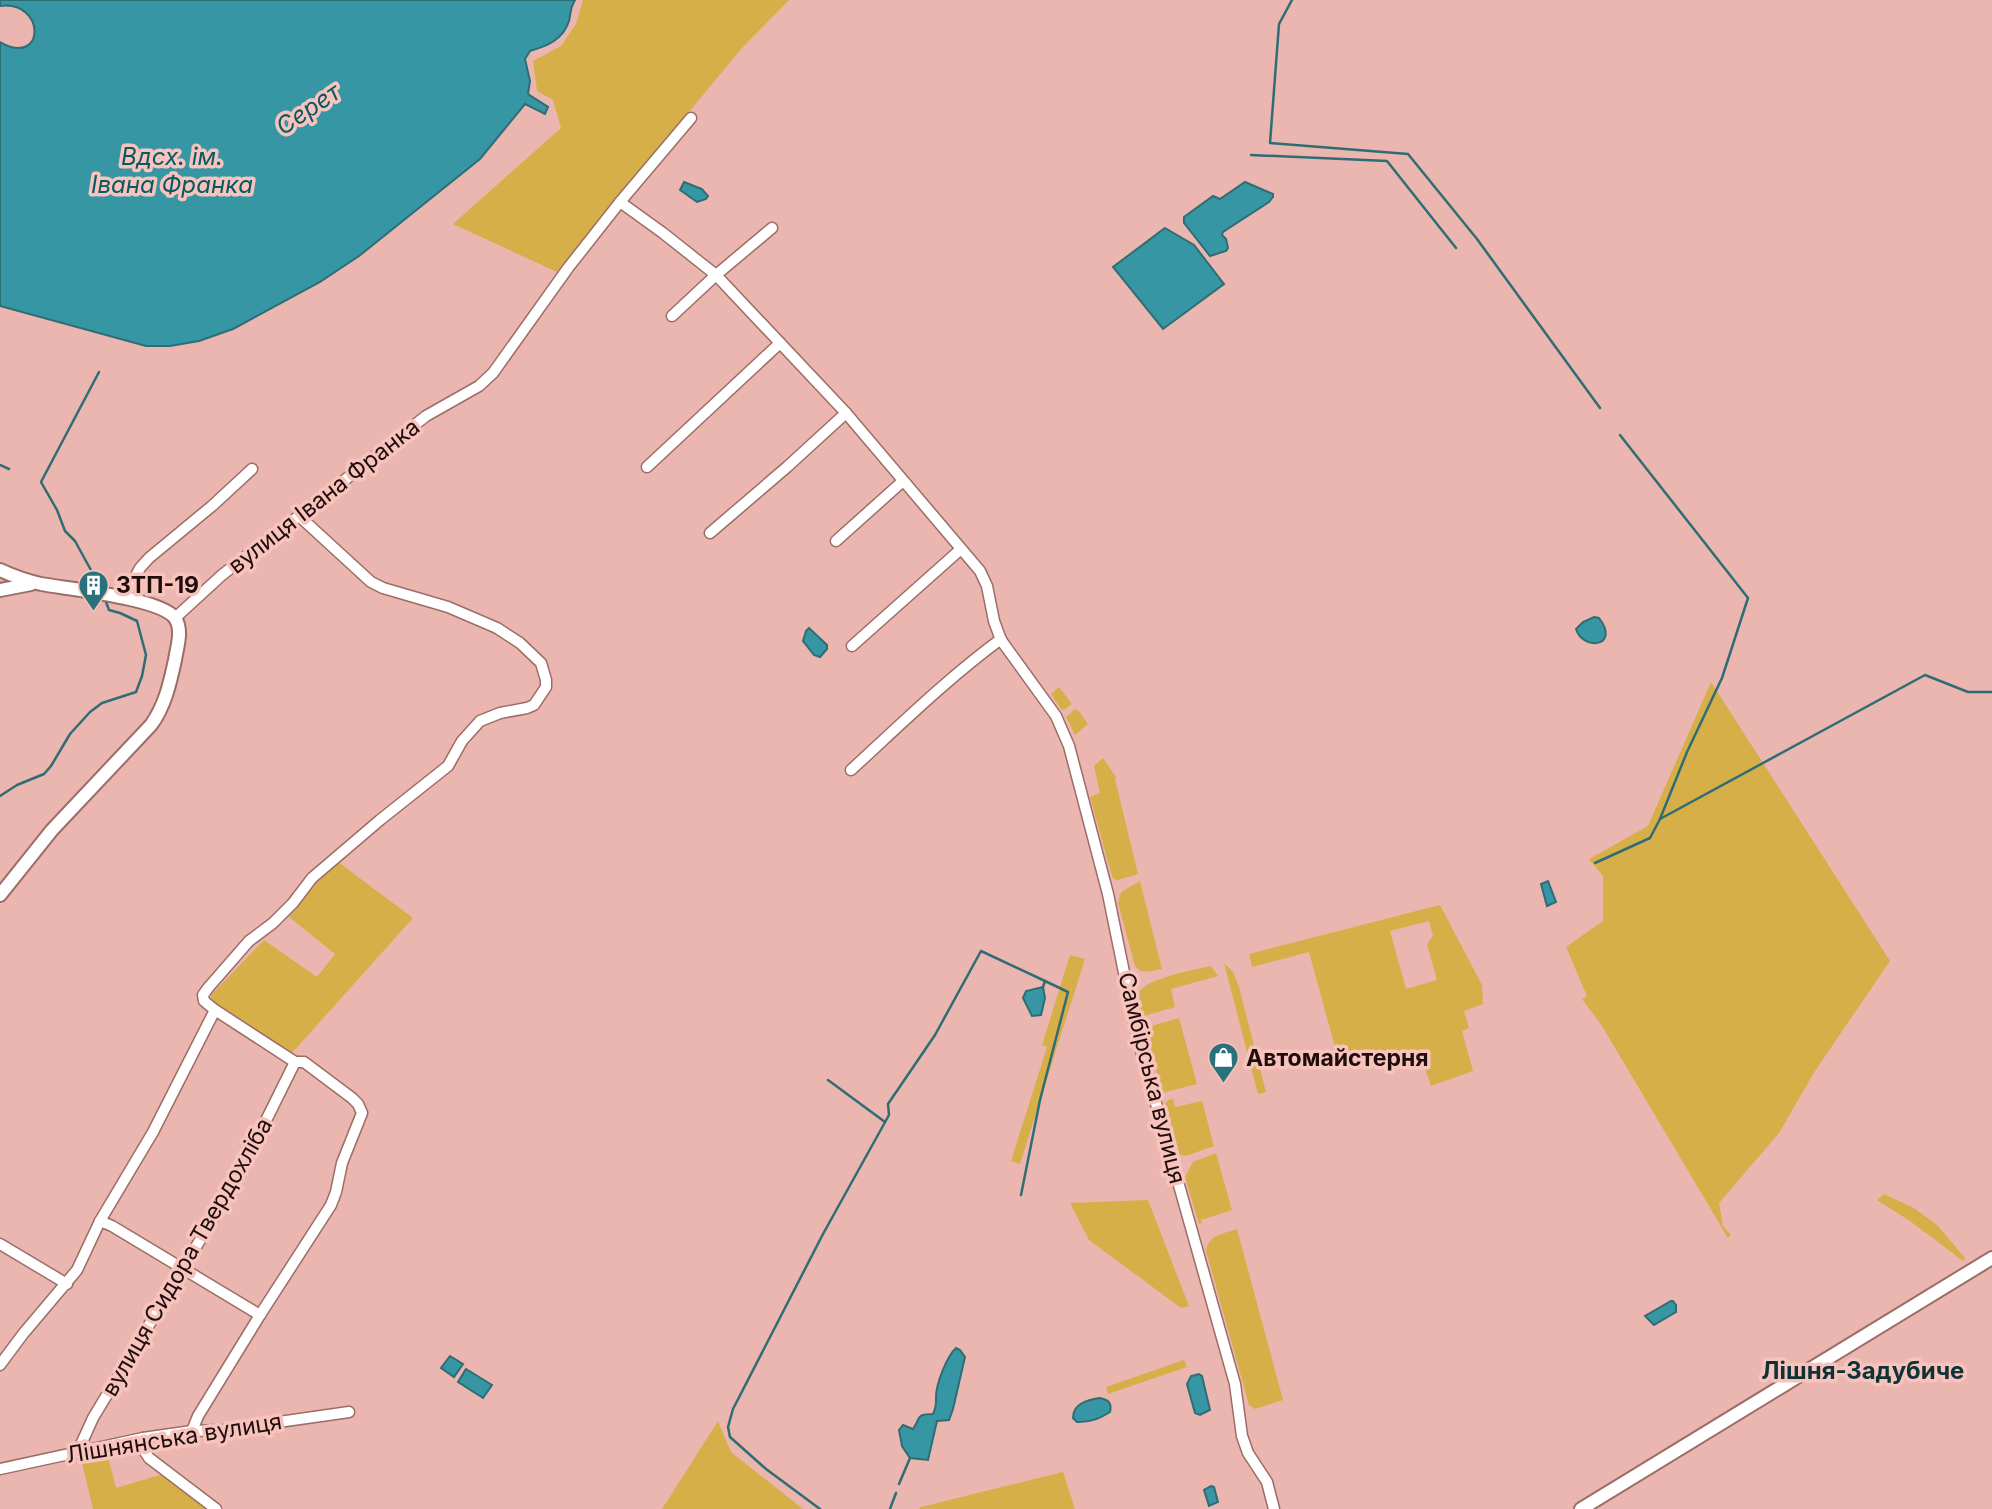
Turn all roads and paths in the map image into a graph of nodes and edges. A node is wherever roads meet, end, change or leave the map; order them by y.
1 (691, 118) dead end
2 (620, 202) junction
3 (772, 228) dead end
4 (716, 275) junction
5 (672, 316) dead end
6 (780, 344) junction
7 (846, 413) junction
8 (647, 467) dead end
9 (252, 469) dead end
10 (903, 481) junction
11 (299, 516) junction
12 (710, 533) dead end
13 (836, 541) dead end
14 (961, 549) junction
15 (0, 570) edge
16 (38, 583) junction
17 (0, 590) edge
18 (124, 598) junction
19 (175, 618) junction
20 (1001, 639) junction
21 (852, 646) dead end
22 (851, 770) dead end
23 (0, 895) edge
24 (215, 1010) junction
25 (295, 1062) junction
26 (100, 1221) junction
27 (0, 1244) edge
28 (1992, 1258) edge
29 (184, 1270) junction
30 (67, 1284) junction
31 (260, 1315) junction
32 (0, 1365) edge
33 (349, 1412) dead end
34 (192, 1431) junction
35 (143, 1438) junction
36 (78, 1451) junction
37 (0, 1469) edge
38 (216, 1509) edge
39 (1274, 1509) edge
40 (1581, 1509) edge

1 - 2 street, вулиця Івана Франка
2 - 4 street, Самбірська вулиця
2 - 11 street, вулиця Івана Франка
3 - 4 street
4 - 5 street
4 - 6 street, Самбірська вулиця
6 - 7 street, Самбірська вулиця
6 - 8 street
7 - 10 street, Самбірська вулиця
7 - 12 street
9 - 18 street
10 - 13 street
10 - 14 street, Самбірська вулиця
11 - 19 street, вулиця Івана Франка
11 - 24 street
14 - 20 street, Самбірська вулиця
14 - 21 street
15 - 16 main road
16 - 17 main road
16 - 18 main road
18 - 19 main road
19 - 23 main road
20 - 22 street
20 - 39 street, Самбірська вулиця
24 - 25 street
24 - 26 street
25 - 29 street, вулиця Сидора Твердохліба
25 - 31 street
26 - 29 street
26 - 30 street
27 - 30 street
28 - 40 main road
29 - 31 street
29 - 36 street, вулиця Сидора Твердохліба
30 - 32 street
31 - 34 street
33 - 34 street, Лішнянська вулиця
34 - 35 street, Лішнянська вулиця
35 - 36 street, Лішнянська вулиця
35 - 38 street
36 - 37 street, Лішнянська вулиця

